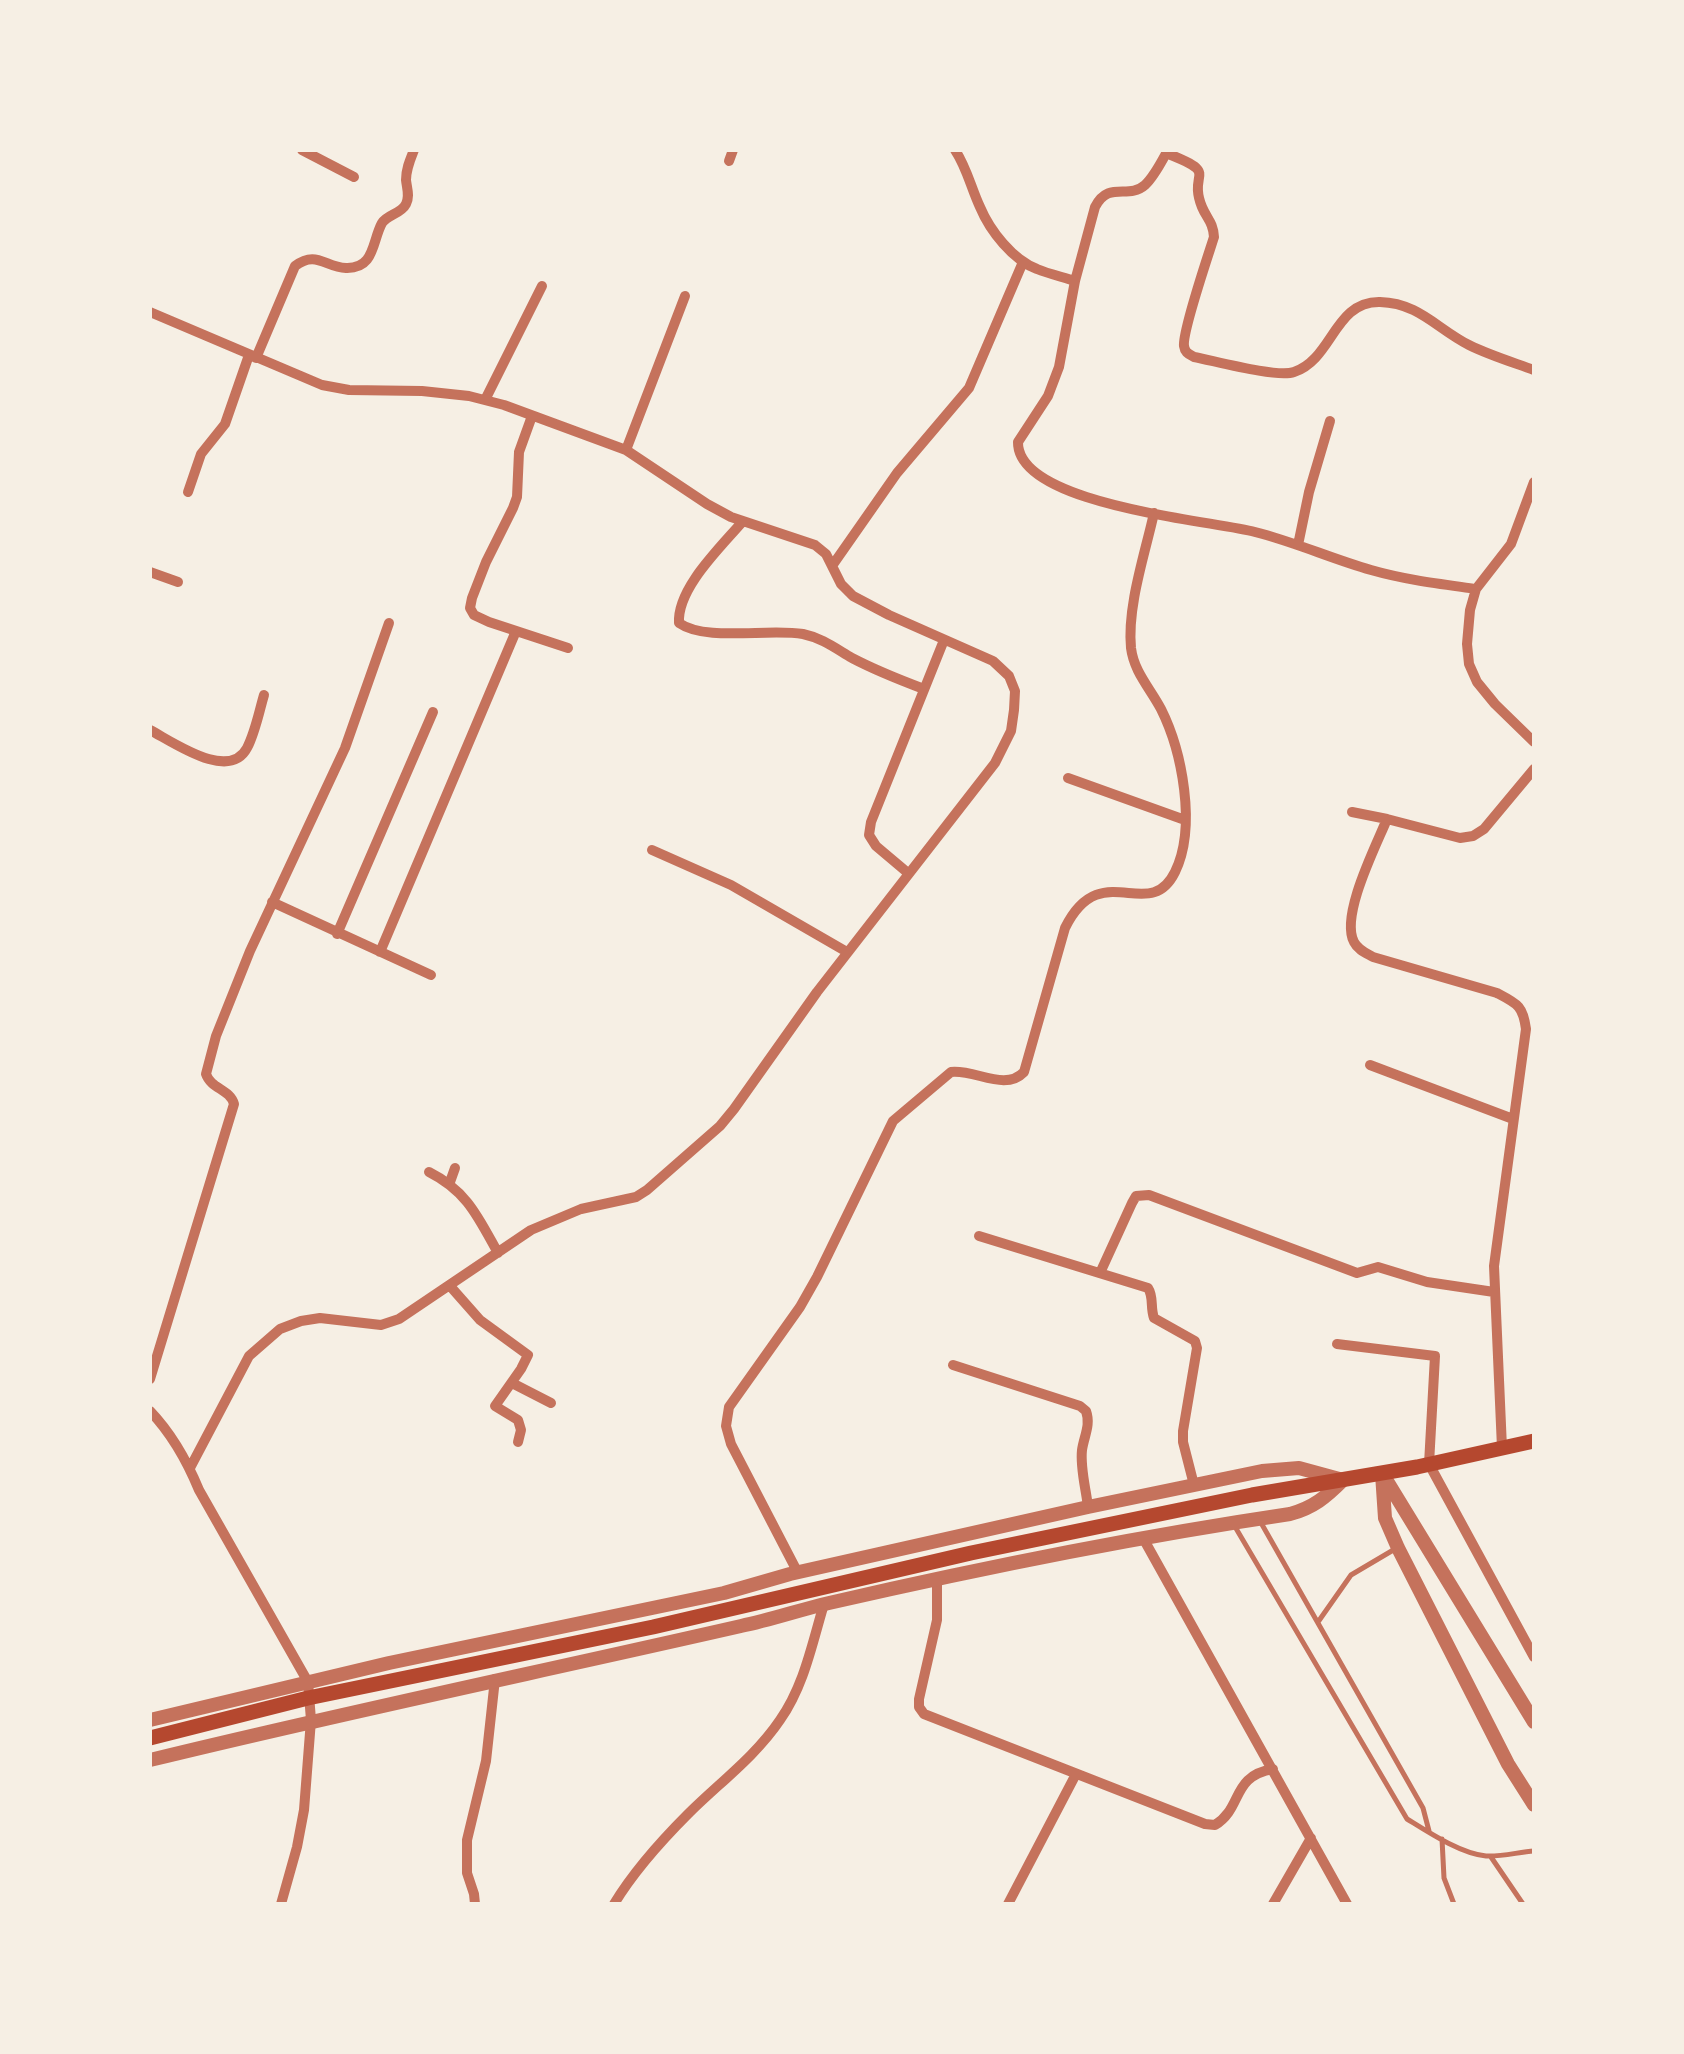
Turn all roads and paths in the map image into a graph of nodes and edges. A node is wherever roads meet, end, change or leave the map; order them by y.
1 (302, 150) edge
2 (414, 150) edge
3 (956, 150) edge
4 (1167, 152) edge
5 (354, 177) dead end
6 (1024, 262) junction
7 (1075, 280) junction
8 (542, 286) dead end
9 (685, 296) dead end
10 (150, 312) edge
11 (253, 357) junction
12 (1534, 370) edge
13 (485, 400) junction
14 (532, 416) junction
15 (1330, 421) dead end
16 (626, 450) junction
17 (1533, 490) edge
18 (188, 492) dead end
19 (1154, 513) junction
20 (743, 521) junction
21 (1298, 545) junction
22 (832, 566) junction
23 (150, 572) edge
24 (178, 582) dead end
25 (1476, 589) junction
26 (389, 623) dead end
27 (516, 631) junction
28 (944, 640) junction
29 (568, 648) dead end
30 (924, 689) junction
31 (264, 696) dead end
32 (433, 712) dead end
33 (150, 730) edge
34 (1534, 742) edge
35 (1534, 769) edge
36 (1068, 778) dead end
37 (1352, 812) dead end
38 (1387, 818) junction
39 (1185, 820) junction
40 (652, 850) dead end
41 (908, 874) junction
42 (272, 902) junction
43 (337, 934) junction
44 (380, 952) junction
45 (847, 952) junction
46 (431, 975) dead end
47 (1370, 1065) dead end
48 (1513, 1119) junction
49 (455, 1168) dead end
50 (430, 1172) dead end
51 (450, 1182) junction
52 (979, 1236) dead end
53 (498, 1252) junction
54 (1100, 1272) junction
55 (450, 1286) junction
56 (1494, 1292) junction
57 (1337, 1344) dead end
58 (953, 1365) dead end
59 (150, 1380) edge
60 (512, 1383) junction
61 (551, 1403) dead end
62 (150, 1411) edge
63 (155, 1424) edge
64 (1534, 1441) edge
65 (518, 1442) dead end
66 (1502, 1448) junction
67 (1429, 1464) junction
68 (190, 1468) junction
69 (1382, 1474) junction
70 (1343, 1480) junction
71 (1194, 1485) junction
72 (1088, 1507) junction
73 (1259, 1519) junction
74 (1233, 1522) junction
75 (1143, 1538) junction
76 (1398, 1548) junction
77 (794, 1574) junction
78 (938, 1580) junction
79 (824, 1604) junction
80 (1318, 1622) junction
81 (1534, 1657) edge
82 (495, 1679) junction
83 (308, 1682) junction
84 (150, 1720) edge
85 (311, 1720) junction
86 (1534, 1722) edge
87 (150, 1738) edge
88 (150, 1760) edge
89 (1272, 1769) junction
90 (1076, 1774) junction
91 (1534, 1805) edge
92 (1430, 1834) junction
93 (1311, 1838) junction
94 (1442, 1839) junction
95 (1534, 1851) edge
96 (1490, 1856) junction
97 (281, 1904) edge
98 (475, 1904) edge
99 (614, 1904) edge
100 (1008, 1904) edge
101 (1274, 1904) edge
102 (1348, 1904) edge
103 (1454, 1904) edge
104 (1523, 1904) edge

1 - 5 street
2 - 11 street
3 - 6 street
4 - 7 street
4 - 12 street
6 - 7 street
6 - 22 street
7 - 19 street
8 - 13 street
9 - 16 street
10 - 11 street
11 - 13 street
11 - 18 street
13 - 14 street
14 - 16 street
14 - 27 street
15 - 21 street
16 - 20 street
17 - 25 street
19 - 21 street
19 - 39 street
20 - 22 street
20 - 30 street
21 - 25 street
22 - 28 street
23 - 24 street
25 - 34 street
26 - 42 street
27 - 29 street
27 - 44 street
28 - 30 street
28 - 41 street
30 - 41 street
31 - 33 street
32 - 43 street
35 - 38 street
36 - 39 street
37 - 38 street
38 - 48 street
39 - 77 street
40 - 45 street
41 - 45 street
42 - 43 street
42 - 59 street
43 - 44 street
44 - 46 street
45 - 53 street
47 - 48 street
48 - 56 street
49 - 51 street
50 - 51 street
51 - 53 street
52 - 54 street
53 - 55 street
54 - 56 street
54 - 71 street
55 - 60 street
55 - 68 street
56 - 66 street
57 - 67 street
58 - 72 street
60 - 61 street
60 - 65 street
62 - 63 street
63 - 68 street
64 - 66 main road
66 - 67 main road
67 - 69 main road
67 - 81 street
68 - 83 street
69 - 70 main road
69 - 76 street
69 - 86 street
70 - 71 street
70 - 73 street
70 - 87 main road
71 - 72 street
72 - 77 street
73 - 74 street
73 - 80 lane
74 - 75 street
74 - 92 lane
75 - 78 street
75 - 89 street
76 - 80 lane
76 - 91 street
77 - 83 street
78 - 79 street
78 - 90 street
79 - 82 street
79 - 99 street
80 - 92 lane
82 - 85 street
82 - 98 street
83 - 84 street
83 - 85 street
85 - 88 street
85 - 97 street
89 - 90 street
89 - 93 street
90 - 100 street
92 - 94 lane
93 - 101 street
93 - 102 street
94 - 96 lane
94 - 103 lane
95 - 96 lane
96 - 104 lane

